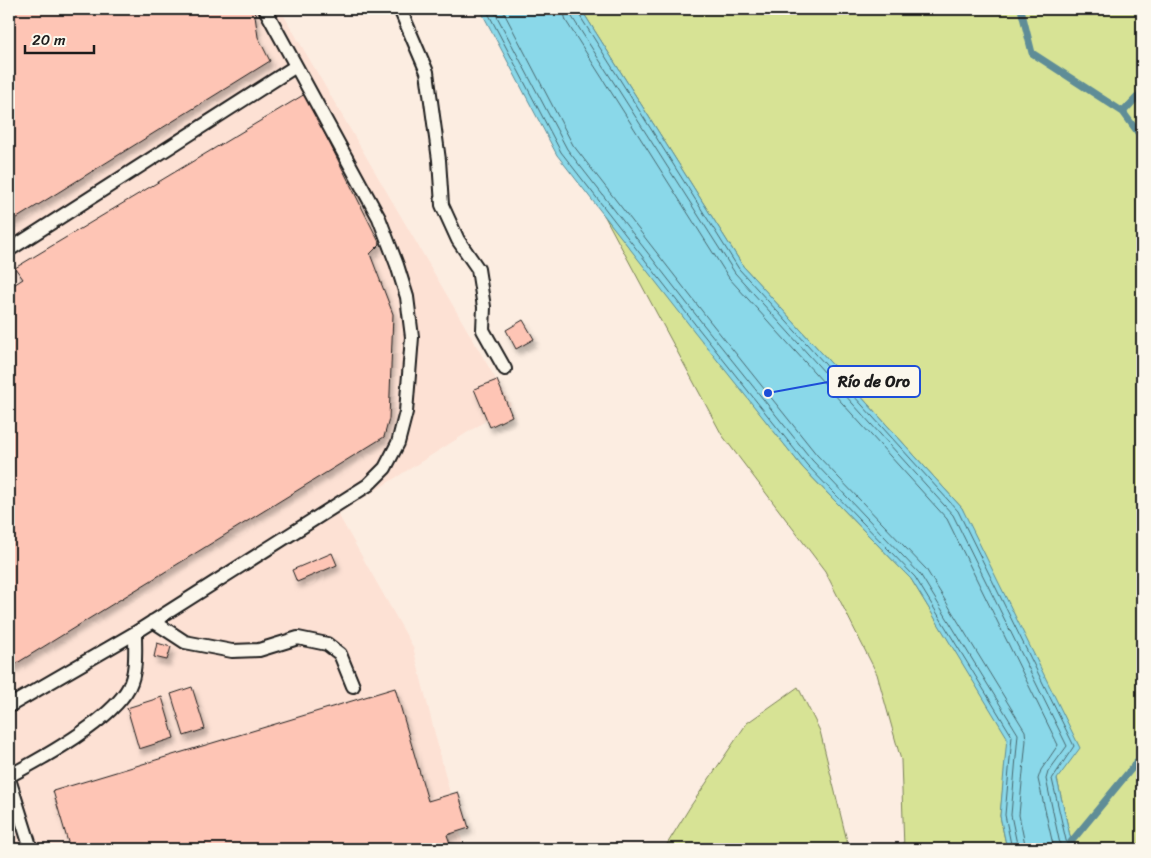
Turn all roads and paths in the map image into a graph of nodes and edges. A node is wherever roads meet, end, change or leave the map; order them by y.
1 (265, 9) edge
2 (400, 9) edge
3 (296, 66) junction
4 (9, 250) edge
5 (505, 369) dead end
6 (154, 621) junction
7 (135, 633) junction
8 (353, 686) dead end
9 (9, 706) edge
10 (9, 778) edge
11 (31, 849) edge

1 - 3 lane
2 - 5 lane
3 - 4 lane
3 - 6 lane
6 - 7 lane
6 - 8 lane
7 - 9 lane
7 - 10 lane
10 - 11 lane

